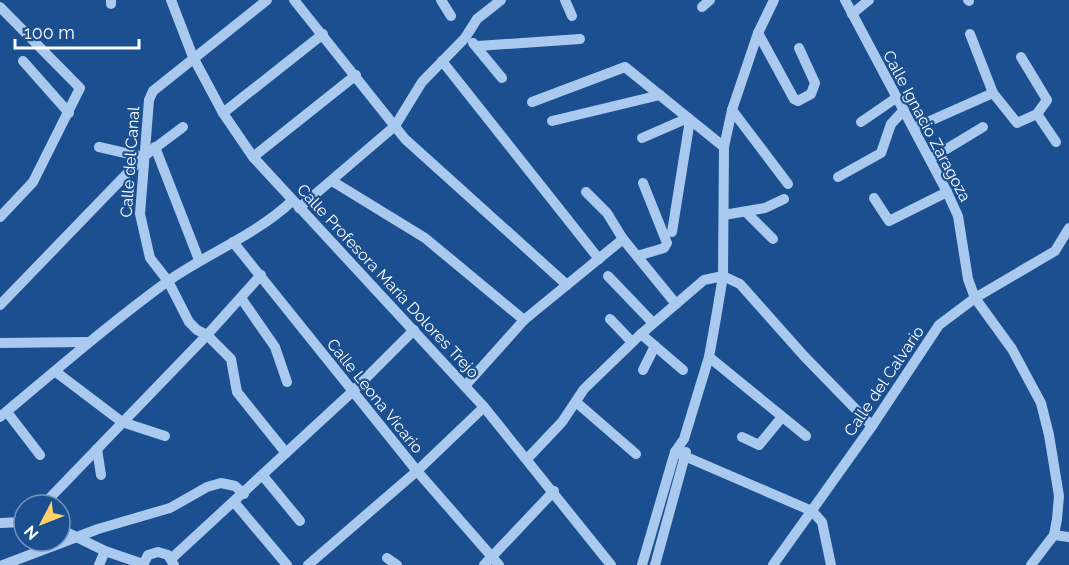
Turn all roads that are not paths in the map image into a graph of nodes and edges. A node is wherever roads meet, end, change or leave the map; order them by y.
1 (171, 0) edge
2 (267, 0) edge
3 (294, 0) edge
4 (441, 0) edge
5 (501, 0) edge
6 (565, 0) edge
7 (774, 0) edge
8 (845, 0) edge
9 (868, 0) edge
10 (0, 7) edge
11 (852, 14) junction
12 (451, 16) dead end
13 (572, 16) dead end
14 (758, 33) junction
15 (323, 34) junction
16 (970, 34) dead end
17 (465, 38) junction
18 (580, 39) dead end
19 (477, 46) junction
20 (800, 48) dead end
21 (193, 57) junction
22 (1021, 57) dead end
23 (23, 61) dead end
24 (442, 61) junction
25 (356, 75) junction
26 (502, 78) dead end
27 (993, 93) junction
28 (660, 95) junction
29 (896, 98) junction
30 (532, 102) dead end
31 (732, 110) junction
32 (904, 111) junction
33 (69, 113) junction
34 (224, 113) junction
35 (1037, 114) junction
36 (689, 119) junction
37 (552, 121) dead end
38 (861, 122) dead end
39 (395, 126) junction
40 (183, 127) dead end
41 (983, 127) dead end
42 (914, 128) junction
43 (642, 138) dead end
44 (1056, 142) dead end
45 (99, 147) dead end
46 (155, 147) junction
47 (724, 147) junction
48 (143, 157) junction
49 (253, 157) junction
50 (930, 159) junction
51 (838, 177) dead end
52 (332, 181) junction
53 (643, 183) dead end
54 (788, 184) dead end
55 (586, 192) dead end
56 (947, 192) junction
57 (874, 198) dead end
58 (784, 199) dead end
59 (295, 205) junction
60 (746, 213) junction
61 (724, 215) junction
62 (0, 217) edge
63 (1069, 228) edge
64 (672, 232) dead end
65 (622, 239) junction
66 (773, 239) dead end
67 (233, 242) junction
68 (637, 256) junction
69 (599, 259) junction
70 (199, 260) junction
71 (261, 275) junction
72 (608, 276) dead end
73 (723, 276) junction
74 (168, 281) junction
75 (567, 285) junction
76 (242, 298) junction
77 (975, 298) junction
78 (676, 304) junction
79 (0, 305) edge
80 (610, 319) dead end
81 (524, 320) junction
82 (653, 323) junction
83 (414, 330) junction
84 (641, 334) junction
85 (207, 335) junction
86 (86, 342) junction
87 (632, 342) junction
88 (0, 343) edge
89 (655, 346) junction
90 (709, 357) junction
91 (643, 370) dead end
92 (682, 370) dead end
93 (56, 372) junction
94 (287, 382) dead end
95 (465, 386) junction
96 (352, 392) junction
97 (576, 402) junction
98 (484, 407) junction
99 (3, 415) edge
100 (782, 417) junction
101 (123, 422) junction
102 (872, 426) junction
103 (165, 436) dead end
104 (806, 436) dead end
105 (742, 437) dead end
106 (684, 439) junction
107 (97, 449) junction
108 (675, 452) junction
109 (286, 453) junction
110 (636, 454) dead end
111 (40, 455) dead end
112 (686, 456) junction
113 (527, 459) junction
114 (417, 471) junction
115 (101, 475) dead end
116 (263, 476) junction
117 (554, 491) junction
118 (55, 493) edge
119 (244, 494) junction
120 (234, 502) junction
121 (812, 511) junction
122 (300, 521) dead end
123 (72, 535) edge
124 (1054, 535) junction
125 (78, 537) junction
126 (1069, 537) edge
127 (105, 551) junction
128 (387, 558) dead end
129 (173, 562) edge
130 (491, 562) edge
131 (8, 564) edge
132 (143, 564) edge
133 (99, 565) edge
134 (287, 565) edge
135 (308, 565) edge
136 (397, 565) edge
137 (611, 565) edge
138 (642, 565) edge
139 (655, 565) edge
140 (773, 565) edge
141 (831, 565) edge
142 (1031, 565) edge

1 - 21 street, Calle Profesora María Dolores Trejo
2 - 21 street, Calle del Canal
3 - 15 street
4 - 12 street
5 - 17 street
6 - 13 street
7 - 14 street
8 - 11 street, Calle Ignacio Zaragoza
9 - 11 street
10 - 33 street
11 - 29 street, Calle Ignacio Zaragoza
14 - 20 street
14 - 31 street
15 - 25 street
15 - 34 street
16 - 27 street
17 - 19 street
17 - 24 street
18 - 19 street
19 - 26 street
21 - 34 street, Calle Profesora María Dolores Trejo
21 - 48 street, Calle del Canal
22 - 35 street
23 - 33 street
24 - 39 street
24 - 69 street
25 - 39 street
25 - 49 street
27 - 35 street
27 - 42 street
28 - 30 street
28 - 36 street
28 - 37 street
29 - 32 street, Calle Ignacio Zaragoza
29 - 38 street
31 - 47 street
31 - 54 street
32 - 42 street, Calle Ignacio Zaragoza
32 - 51 street
33 - 62 street
34 - 49 street, Calle Profesora María Dolores Trejo
35 - 44 street
36 - 43 street
36 - 47 street
36 - 64 street
39 - 52 street
39 - 75 street
40 - 46 street
41 - 50 street
42 - 50 street, Calle Ignacio Zaragoza
45 - 48 street
46 - 48 street
46 - 70 street
47 - 61 street
48 - 74 street, Calle del Canal
48 - 79 street
49 - 59 street, Calle Profesora María Dolores Trejo
50 - 56 street, Calle Ignacio Zaragoza
52 - 59 street
52 - 81 street
53 - 68 street
55 - 65 street
56 - 57 street
56 - 77 street, Calle Ignacio Zaragoza
58 - 60 street
59 - 67 street
59 - 83 street, Calle Profesora María Dolores Trejo
60 - 61 street
60 - 66 street
61 - 73 street
63 - 77 street, Calle del Calvario
65 - 68 street
65 - 69 street
67 - 70 street
67 - 71 street, Calle Leona Vicario
68 - 78 street
69 - 75 street
70 - 74 street
71 - 76 street
71 - 96 street, Calle Leona Vicario
72 - 82 street
73 - 78 street
73 - 90 street
73 - 102 street
74 - 85 street, Calle del Canal
74 - 86 street
75 - 81 street
76 - 85 street
76 - 94 street
77 - 102 street, Calle del Calvario
77 - 124 street, Calle Ignacio Zaragoza
78 - 82 street
80 - 87 street
81 - 95 street
82 - 84 street
83 - 95 street, Calle Profesora María Dolores Trejo
83 - 96 street
84 - 87 street
84 - 89 street
85 - 101 street
85 - 109 street, Calle del Canal
86 - 88 street
86 - 93 street
87 - 97 street
89 - 91 street
89 - 92 street
90 - 100 street
90 - 106 street
93 - 99 street
93 - 101 street
95 - 98 street, Calle Profesora María Dolores Trejo
96 - 109 street
96 - 114 street, Calle Leona Vicario
97 - 110 street
97 - 113 street
98 - 113 street, Calle Profesora María Dolores Trejo
98 - 114 street
99 - 111 street
100 - 104 street
100 - 105 street
101 - 103 street
101 - 107 street
102 - 121 street, Calle del Calvario
106 - 108 street
106 - 112 street
107 - 115 street
107 - 118 street
108 - 112 street
108 - 138 street
109 - 116 street
112 - 121 street
112 - 139 street
113 - 117 street, Calle Profesora María Dolores Trejo
114 - 130 street, Calle Leona Vicario
114 - 135 street
116 - 119 street
116 - 122 street
117 - 130 street
117 - 137 street, Calle Profesora María Dolores Trejo
119 - 120 street
119 - 125 street
120 - 129 street
120 - 134 street
121 - 140 street, Calle del Calvario
121 - 141 street
123 - 125 street
124 - 126 street
124 - 142 street
125 - 127 street
125 - 131 street
127 - 132 street
127 - 133 street
128 - 136 street
129 - 132 street

